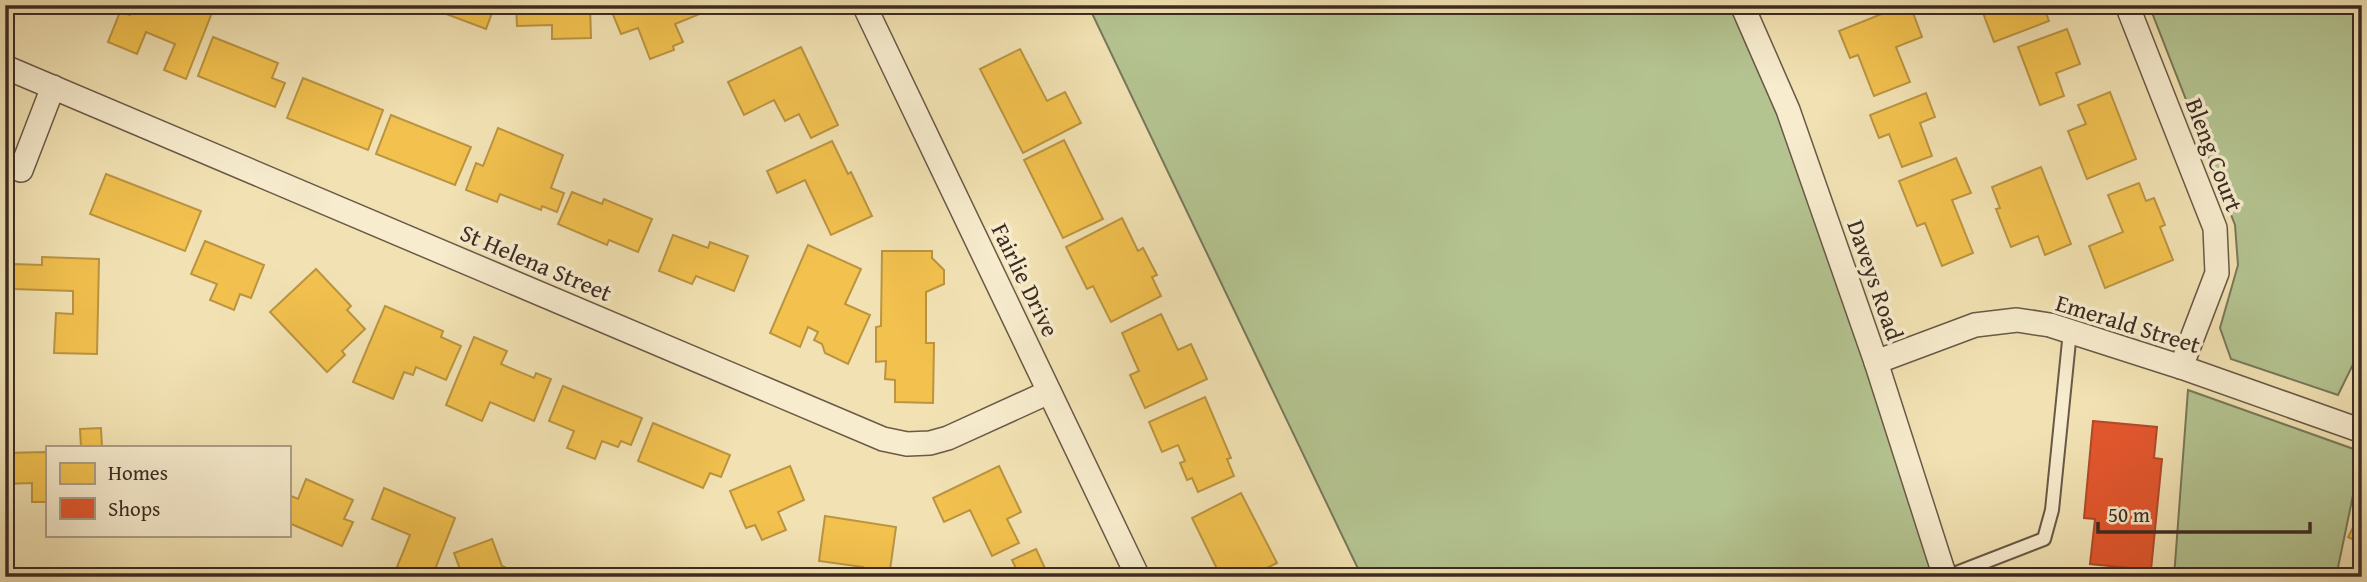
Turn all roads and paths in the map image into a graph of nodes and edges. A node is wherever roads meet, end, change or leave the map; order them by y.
1 (864, 5) edge
2 (1742, 5) edge
3 (2127, 5) edge
4 (5, 67) edge
5 (53, 87) junction
6 (21, 170) dead end
7 (2070, 331) junction
8 (1876, 362) junction
9 (2181, 367) junction
10 (1049, 392) junction
11 (2362, 431) edge
12 (1138, 577) edge
13 (1945, 577) edge

1 - 10 street, Fairlie Drive
2 - 8 street, Daveys Road
3 - 9 street, Bleng Court
4 - 5 street, St Helena Street
5 - 6 street
5 - 10 street, St Helena Street
7 - 8 street, Emerald Street
7 - 9 street, Emerald Street
7 - 13 lane
8 - 13 street, Daveys Road
9 - 11 street, Emerald Street
10 - 12 street, Fairlie Drive

